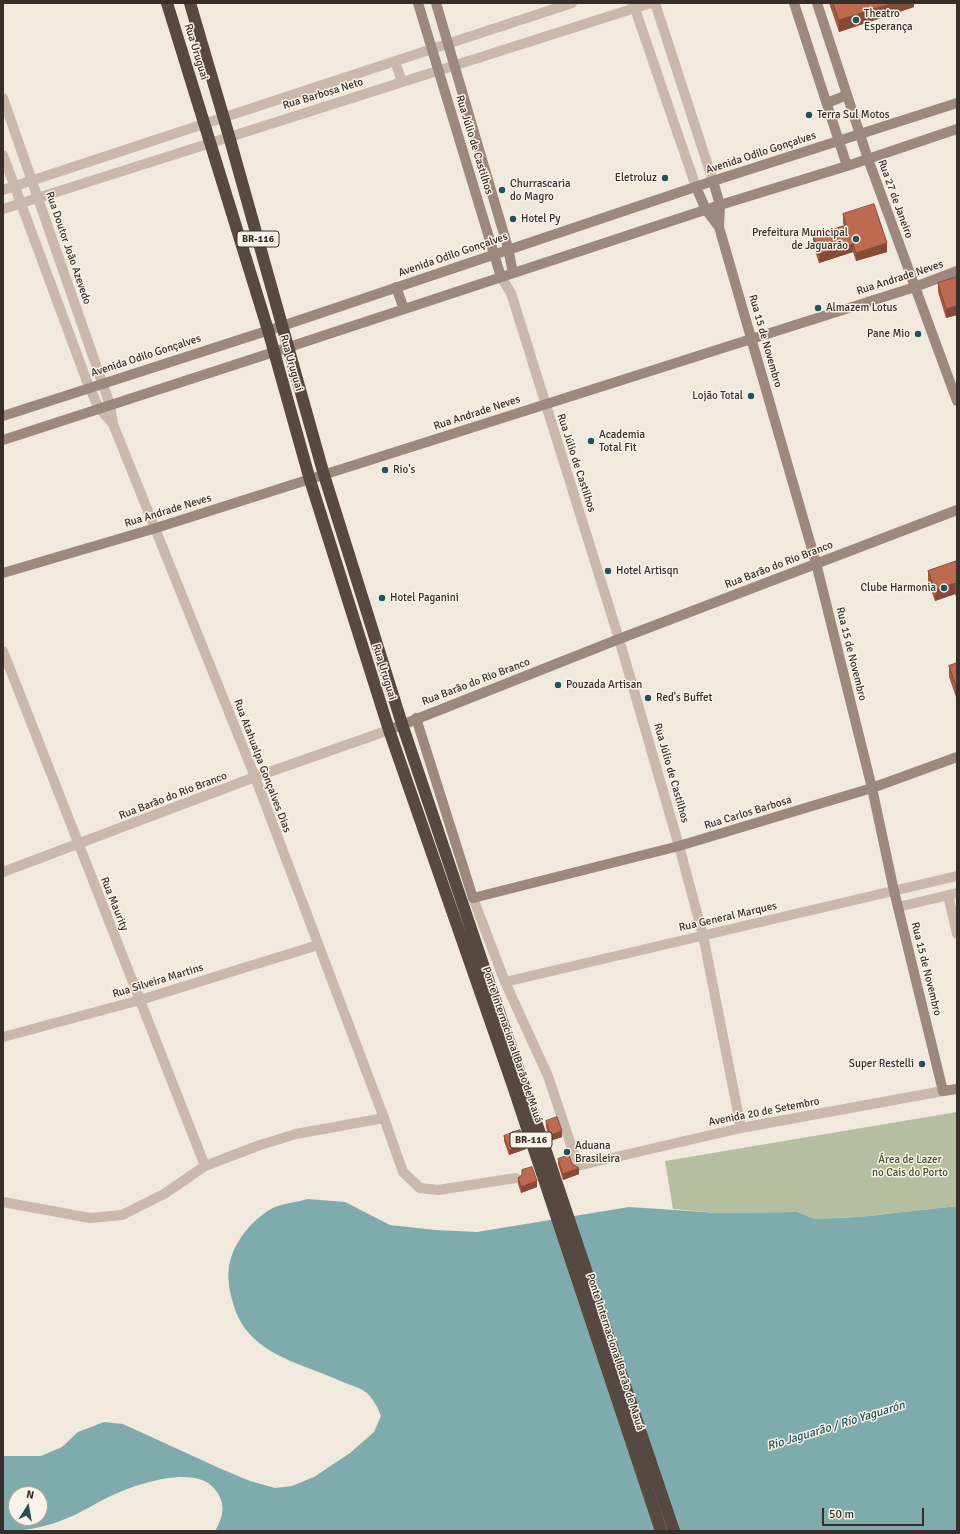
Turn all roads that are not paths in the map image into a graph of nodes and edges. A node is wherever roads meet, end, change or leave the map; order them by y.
1 (167, 3) edge
2 (190, 3) edge
3 (418, 3) edge
4 (436, 3) edge
5 (572, 3) edge
6 (651, 3) edge
7 (655, 3) edge
8 (794, 3) edge
9 (817, 3) edge
10 (634, 6) edge
11 (448, 43) junction
12 (432, 48) junction
13 (394, 61) junction
14 (454, 66) junction
15 (439, 70) junction
16 (402, 82) junction
17 (847, 95) junction
18 (3, 98) edge
19 (827, 103) junction
20 (957, 103) edge
21 (224, 117) junction
22 (205, 123) junction
23 (957, 129) edge
24 (860, 134) junction
25 (229, 136) junction
26 (839, 141) junction
27 (211, 142) junction
28 (3, 155) edge
29 (868, 159) junction
30 (847, 166) junction
31 (33, 180) junction
32 (714, 181) junction
33 (15, 186) junction
34 (696, 187) junction
35 (3, 190) edge
36 (39, 198) junction
37 (21, 203) junction
38 (720, 205) junction
39 (3, 209) edge
40 (706, 210) junction
41 (719, 227) junction
42 (508, 248) junction
43 (495, 253) junction
44 (957, 272) edge
45 (513, 273) junction
46 (501, 277) junction
47 (396, 286) junction
48 (914, 287) junction
49 (510, 293) junction
50 (404, 309) junction
51 (282, 326) junction
52 (268, 330) junction
53 (752, 339) junction
54 (288, 348) junction
55 (274, 352) junction
56 (957, 369) edge
57 (947, 372) junction
58 (101, 383) junction
59 (89, 387) junction
60 (957, 401) edge
61 (545, 404) junction
62 (110, 405) junction
63 (99, 408) junction
64 (3, 416) edge
65 (113, 424) junction
66 (3, 440) edge
67 (324, 475) junction
68 (310, 480) junction
69 (957, 510) edge
70 (156, 528) junction
71 (816, 563) junction
72 (3, 573) edge
73 (619, 639) junction
74 (3, 651) edge
75 (416, 718) junction
76 (402, 724) junction
77 (389, 730) junction
78 (957, 757) edge
79 (255, 777) junction
80 (872, 788) junction
81 (77, 845) junction
82 (679, 846) junction
83 (3, 872) edge
84 (957, 876) edge
85 (894, 890) junction
86 (953, 894) edge
87 (473, 898) junction
88 (898, 906) junction
89 (957, 934) edge
90 (703, 935) junction
91 (318, 944) junction
92 (505, 982) junction
93 (140, 1000) junction
94 (3, 1037) edge
95 (957, 1089) edge
96 (943, 1091) junction
97 (384, 1118) junction
98 (741, 1128) junction
99 (205, 1166) junction
100 (516, 1178) dead end
101 (3, 1202) edge
102 (659, 1526) edge
103 (674, 1531) edge

1 - 22 highway, Rua Uruguai / BR-116
2 - 21 highway, Rua Uruguai / BR-116
3 - 12 street, Rua Júlio de Castilhos
4 - 11 street, Rua Júlio de Castilhos
5 - 11 street, Rua Barbosa Neto
6 - 10 street, Rua Barbosa Neto
7 - 32 street, Rua 15 de Novembro
8 - 19 street
9 - 17 street, Rua 27 de Janeiro
10 - 14 street, Rua Barbosa Neto
10 - 34 street, Rua 15 de Novembro
11 - 12 street, Rua Barbosa Neto
11 - 14 street, Rua Júlio de Castilhos
12 - 13 street, Rua Barbosa Neto
12 - 15 street, Rua Júlio de Castilhos
13 - 16 street
13 - 21 street, Rua Barbosa Neto
14 - 15 street, Rua Barbosa Neto
14 - 42 street, Rua Júlio de Castilhos
15 - 16 street, Rua Barbosa Neto
15 - 43 street, Rua Júlio de Castilhos
16 - 25 street, Rua Barbosa Neto
17 - 19 street
17 - 24 street, Rua 27 de Janeiro
18 - 31 street, Rua Doutor João Azevedo
19 - 26 street
20 - 24 street, Avenida Odilo Gonçalves
21 - 22 street, Rua Barbosa Neto
21 - 25 highway, Rua Uruguai / BR-116
22 - 27 highway, Rua Uruguai / BR-116
22 - 31 street, Rua Barbosa Neto
23 - 29 street
24 - 26 street, Avenida Odilo Gonçalves
24 - 29 street, Rua 27 de Janeiro
25 - 27 street, Rua Barbosa Neto
25 - 51 highway, Rua Uruguai / BR-116
26 - 30 street
26 - 32 street, Avenida Odilo Gonçalves
27 - 36 street, Rua Barbosa Neto
27 - 52 highway, Rua Uruguai / BR-116
28 - 33 street
29 - 30 street
29 - 48 street, Rua 27 de Janeiro
30 - 38 street
31 - 33 street, Rua Barbosa Neto
31 - 36 street, Rua Doutor João Azevedo
32 - 34 street, Avenida Odilo Gonçalves
32 - 38 street, Rua 15 de Novembro
33 - 35 street, Rua Barbosa Neto
33 - 37 street
34 - 40 street, Rua 15 de Novembro
34 - 42 street, Avenida Odilo Gonçalves
36 - 37 street, Rua Barbosa Neto
36 - 58 street, Rua Doutor João Azevedo
37 - 39 street, Rua Barbosa Neto
37 - 59 street
38 - 40 street
38 - 41 street, Rua 15 de Novembro
40 - 41 street, Rua 15 de Novembro
40 - 45 street
41 - 53 street, Rua 15 de Novembro
42 - 43 street, Avenida Odilo Gonçalves
42 - 45 street, Rua Júlio de Castilhos
43 - 46 street, Rua Júlio de Castilhos
43 - 47 street, Avenida Odilo Gonçalves
44 - 48 street, Rua Andrade Neves
45 - 46 street
45 - 49 street, Rua Júlio de Castilhos
46 - 49 street, Rua Júlio de Castilhos
46 - 50 street
47 - 50 street
47 - 51 street, Avenida Odilo Gonçalves
48 - 53 street, Rua Andrade Neves
48 - 57 street, Rua 27 de Janeiro
49 - 61 street, Rua Júlio de Castilhos
50 - 54 street
51 - 52 street, Avenida Odilo Gonçalves
51 - 54 highway, Rua Uruguai / BR-116
52 - 55 highway, Rua Uruguai / BR-116
52 - 58 street, Avenida Odilo Gonçalves
53 - 61 street, Rua Andrade Neves
53 - 71 street, Rua 15 de Novembro
54 - 55 street
54 - 67 highway, Rua Uruguai / BR-116
55 - 62 street
55 - 68 highway, Rua Uruguai / BR-116
56 - 57 street
57 - 60 street, Rua 27 de Janeiro
58 - 59 street, Avenida Odilo Gonçalves
58 - 62 street, Rua Doutor João Azevedo
59 - 63 street
59 - 64 street, Avenida Odilo Gonçalves
61 - 67 street, Rua Andrade Neves
61 - 73 street, Rua Júlio de Castilhos
62 - 63 street
62 - 65 street, Rua Atahualpa Gonçalves Dias
63 - 65 street, Rua Atahualpa Gonçalves Dias
63 - 66 street
65 - 70 street, Rua Atahualpa Gonçalves Dias
67 - 68 street, Rua Andrade Neves
67 - 76 highway, Rua Uruguai / BR-116
68 - 70 street, Rua Andrade Neves
68 - 77 highway, Rua Uruguai / BR-116
69 - 71 street, Rua Barão do Rio Branco
70 - 72 street, Rua Andrade Neves
70 - 79 street, Rua Atahualpa Gonçalves Dias
71 - 73 street, Rua Barão do Rio Branco
71 - 80 street, Rua 15 de Novembro
73 - 75 street, Rua Barão do Rio Branco
73 - 82 street, Rua Júlio de Castilhos
74 - 81 street, Rua Maurity
75 - 76 street, Rua Barão do Rio Branco
75 - 87 street
76 - 77 street, Rua Barão do Rio Branco
76 - 103 highway, Ponte Internacional Barão de Mauá / BR-116
77 - 79 street, Rua Barão do Rio Branco
77 - 102 highway, Ponte Internacional Barão de Mauá / BR-116
78 - 80 street, Rua Carlos Barbosa
79 - 81 street, Rua Barão do Rio Branco
79 - 91 street, Rua Atahualpa Gonçalves Dias
80 - 82 street, Rua Carlos Barbosa
80 - 85 street, Rua 15 de Novembro
81 - 83 street, Rua Barão do Rio Branco
81 - 93 street, Rua Maurity
82 - 87 street, Rua Carlos Barbosa
82 - 90 street, Rua Júlio de Castilhos
84 - 85 street, Rua General Marques
85 - 88 street, Rua 15 de Novembro
85 - 90 street, Rua General Marques
86 - 88 street
86 - 89 street
87 - 92 street
88 - 96 street, Rua 15 de Novembro
90 - 92 street, Rua General Marques
90 - 98 street, Rua Júlio de Castilhos
91 - 93 street, Rua Silveira Martins
91 - 97 street, Rua Atahualpa Gonçalves Dias
92 - 98 street, Avenida 20 de Setembro
93 - 94 street, Rua Silveira Martins
93 - 99 street, Rua Maurity
95 - 96 street, Avenida 20 de Setembro
96 - 98 street, Avenida 20 de Setembro
97 - 99 street
97 - 100 street, Rua Atahualpa Gonçalves Dias
99 - 101 street

